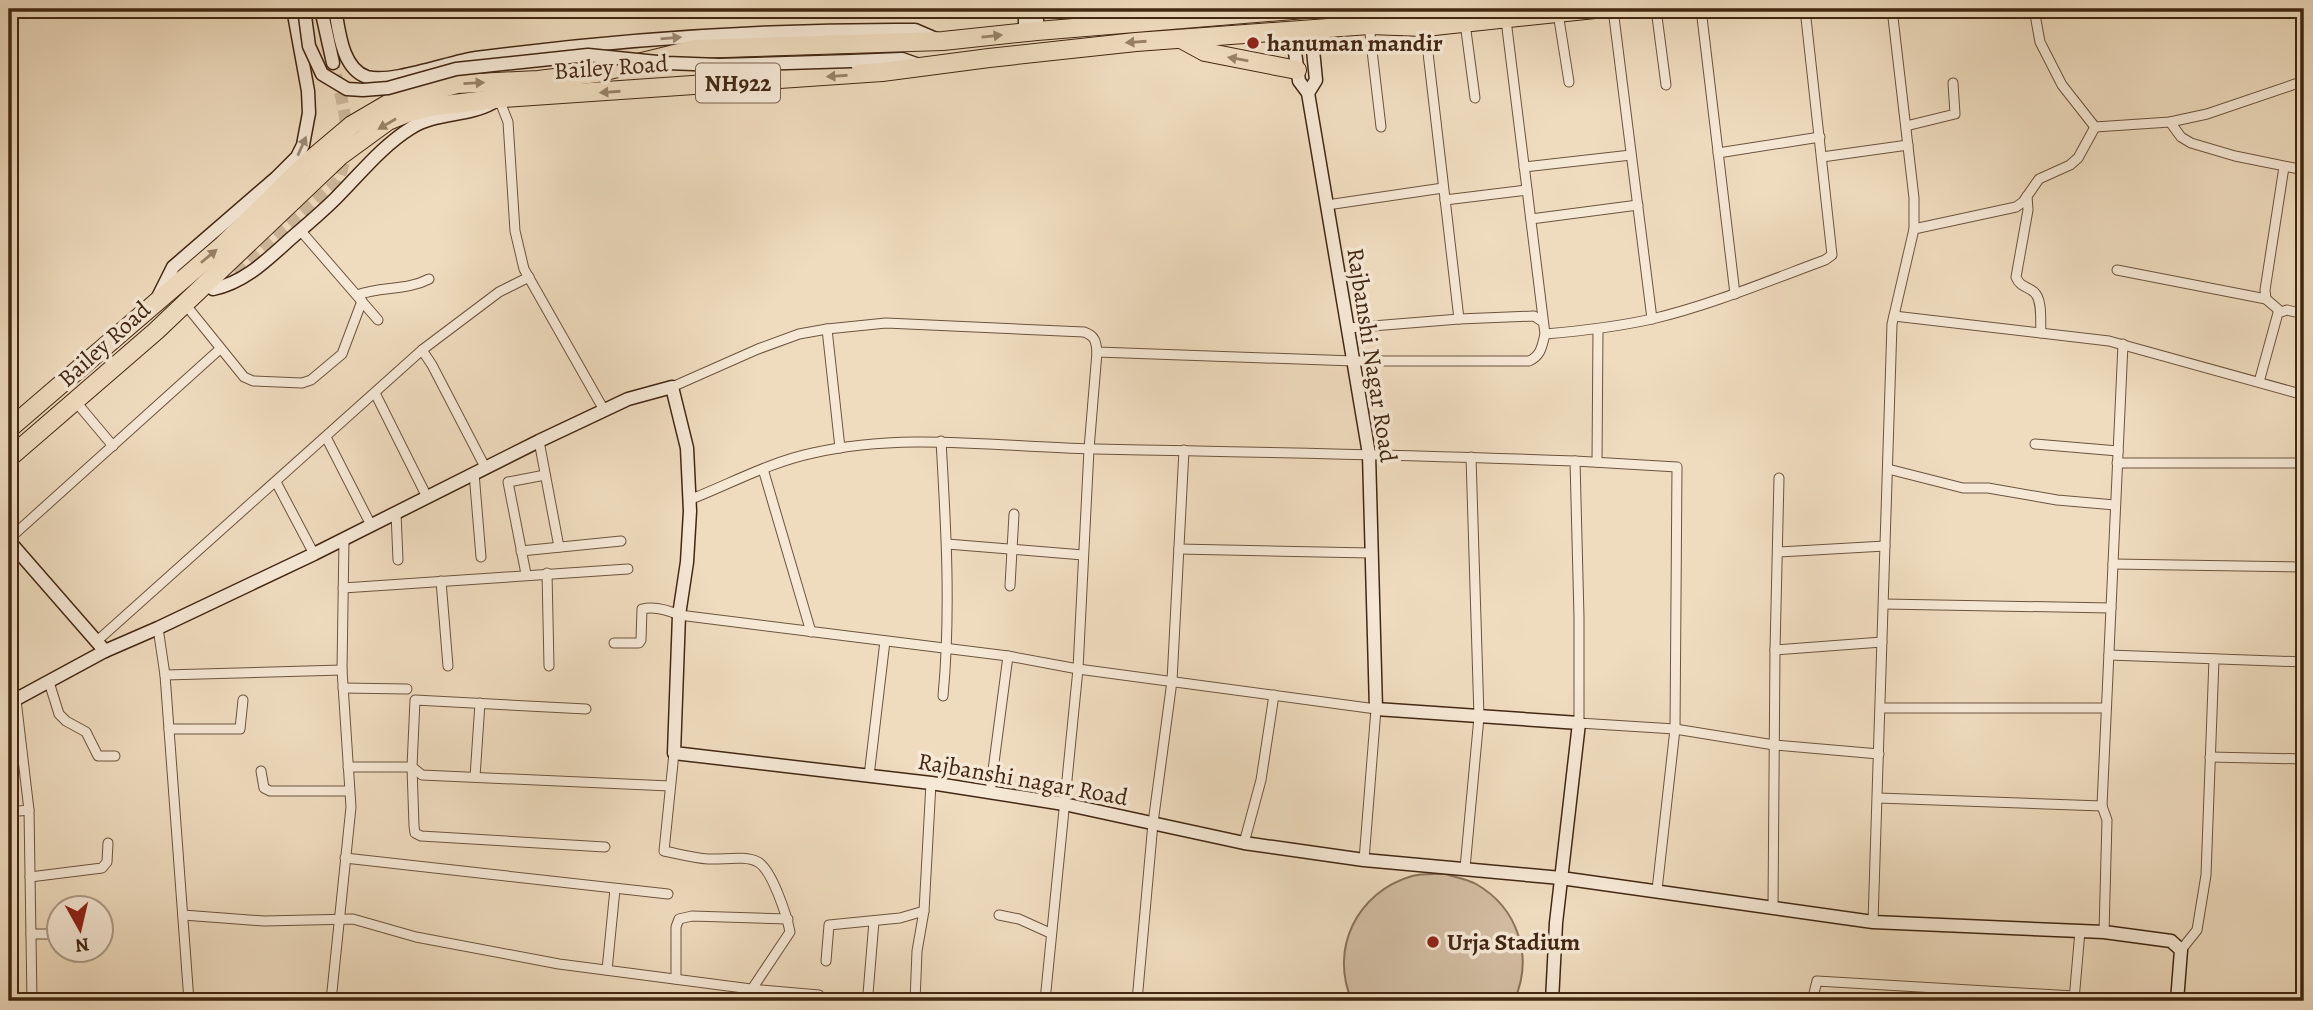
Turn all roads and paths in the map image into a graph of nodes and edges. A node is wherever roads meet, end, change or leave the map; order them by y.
1 (293, 9) edge
2 (303, 9) edge
3 (321, 9) edge
4 (335, 9) edge
5 (1025, 9) edge
6 (1037, 9) edge
7 (1305, 9) edge
8 (1491, 9) edge
9 (1595, 9) edge
10 (1613, 9) edge
11 (1656, 9) edge
12 (1701, 9) edge
13 (1805, 9) edge
14 (1892, 9) edge
15 (2034, 9) edge
16 (1558, 13) junction
17 (1506, 20) junction
18 (1465, 23) junction
19 (1373, 25) junction
20 (1424, 27) junction
21 (1311, 30) junction
22 (1031, 31) junction
23 (1292, 31) junction
24 (1182, 40) junction
25 (943, 41) junction
26 (333, 63) tunnel mouth
27 (926, 67) junction
28 (1297, 70) junction
29 (2304, 81) edge
30 (1569, 82) dead end
31 (1953, 83) dead end
32 (1666, 85) dead end
33 (1308, 93) junction
34 (1475, 98) dead end
35 (499, 99) junction
36 (2170, 122) junction
37 (1906, 127) junction
38 (2095, 127) junction
39 (1381, 128) dead end
40 (1820, 137) junction
41 (1908, 145) junction
42 (1718, 153) junction
43 (1631, 155) junction
44 (1822, 157) junction
45 (1524, 167) junction
46 (2284, 167) junction
47 (2304, 170) edge
48 (1443, 188) junction
49 (1527, 190) junction
50 (2027, 196) junction
51 (1445, 200) junction
52 (1327, 205) junction
53 (1638, 205) junction
54 (1531, 219) junction
55 (1914, 229) junction
56 (300, 230) junction
57 (2117, 270) dead end
58 (236, 273) tunnel mouth
59 (528, 277) junction
60 (429, 279) dead end
61 (206, 289) junction
62 (1735, 294) junction
63 (360, 298) junction
64 (2266, 299) junction
65 (157, 300) junction
66 (185, 304) junction
67 (2280, 311) junction
68 (2304, 314) edge
69 (1894, 316) junction
70 (1459, 319) junction
71 (1652, 319) junction
72 (379, 320) dead end
73 (1543, 322) junction
74 (1349, 328) junction
75 (827, 329) junction
76 (1598, 329) junction
77 (2041, 333) junction
78 (1545, 334) junction
79 (2123, 344) junction
80 (220, 349) junction
81 (422, 350) junction
82 (1097, 352) junction
83 (1354, 361) junction
84 (2259, 382) junction
85 (672, 387) junction
86 (51, 391) junction
87 (375, 393) junction
88 (2304, 395) edge
89 (82, 397) junction
90 (604, 410) junction
91 (10, 427) edge
92 (326, 437) junction
93 (540, 441) junction
94 (941, 441) junction
95 (2035, 444) dead end
96 (113, 446) junction
97 (840, 448) junction
98 (1089, 449) junction
99 (1184, 450) junction
100 (2118, 451) junction
101 (1369, 454) junction
102 (1471, 457) junction
103 (9, 458) edge
104 (1574, 461) junction
105 (1597, 462) junction
106 (2117, 463) junction
107 (2304, 463) edge
108 (1888, 468) junction
109 (763, 469) junction
110 (480, 470) junction
111 (545, 475) junction
112 (1779, 478) dead end
113 (276, 482) junction
114 (427, 497) junction
115 (690, 500) junction
116 (2115, 505) junction
117 (396, 513) junction
118 (1014, 514) dead end
119 (371, 525) junction
120 (344, 539) junction
121 (9, 540) edge
122 (621, 541) dead end
123 (947, 544) junction
124 (1885, 546) junction
125 (559, 547) junction
126 (1179, 549) junction
127 (1013, 550) junction
128 (521, 551) junction
129 (1779, 552) junction
130 (1370, 553) junction
131 (314, 554) junction
132 (1083, 555) junction
133 (481, 557) dead end
134 (398, 560) dead end
135 (2113, 564) junction
136 (2304, 567) edge
137 (628, 569) dead end
138 (547, 573) junction
139 (526, 574) junction
140 (441, 581) junction
141 (1010, 586) dead end
142 (343, 588) junction
143 (1884, 604) junction
144 (2111, 608) junction
145 (679, 615) junction
146 (158, 628) junction
147 (811, 632) junction
148 (885, 641) junction
149 (1882, 642) junction
150 (614, 643) dead end
151 (101, 646) junction
152 (947, 648) junction
153 (1775, 650) junction
154 (2109, 655) junction
155 (1008, 656) junction
156 (2214, 659) junction
157 (2304, 662) edge
158 (448, 666) dead end
159 (549, 666) dead end
160 (1078, 669) junction
161 (342, 670) junction
162 (165, 675) junction
163 (1171, 681) junction
164 (49, 682) junction
165 (343, 688) junction
166 (407, 689) dead end
167 (1274, 695) junction
168 (943, 696) dead end
169 (243, 700) dead end
170 (12, 701) edge
171 (480, 703) junction
172 (1881, 708) junction
173 (2106, 708) junction
174 (586, 709) dead end
175 (1376, 709) junction
176 (1479, 717) junction
177 (1579, 723) junction
178 (169, 729) junction
179 (1675, 729) junction
180 (1774, 745) junction
181 (674, 753) junction
182 (1879, 754) junction
183 (116, 756) dead end
184 (2210, 757) junction
185 (2304, 759) edge
186 (412, 766) junction
187 (348, 767) junction
188 (261, 771) dead end
189 (869, 776) junction
190 (475, 777) junction
191 (931, 783) junction
192 (670, 786) junction
193 (349, 792) junction
194 (990, 793) junction
195 (1878, 798) junction
196 (1064, 804) junction
197 (2102, 806) junction
198 (29, 810) junction
199 (9, 812) edge
200 (1153, 823) junction
201 (108, 843) dead end
202 (1244, 843) junction
203 (605, 847) dead end
204 (345, 858) junction
205 (1364, 860) junction
206 (1465, 868) junction
207 (30, 877) junction
208 (1562, 878) junction
209 (615, 889) junction
210 (1657, 890) junction
211 (668, 894) dead end
212 (1773, 907) junction
213 (924, 911) junction
214 (183, 915) junction
215 (999, 915) dead end
216 (339, 919) junction
217 (788, 919) junction
218 (874, 921) junction
219 (1873, 922) junction
220 (2080, 931) junction
221 (2104, 932) junction
222 (1050, 933) junction
223 (31, 934) junction
224 (46, 934) edge
225 (2181, 950) junction
226 (826, 961) dead end
227 (607, 970) junction
228 (676, 979) junction
229 (751, 989) junction
230 (9, 992) edge
231 (869, 994) dead end
232 (819, 995) dead end
233 (2074, 999) edge
234 (17, 1001) edge
235 (32, 1001) edge
236 (189, 1001) edge
237 (331, 1001) edge
238 (744, 1001) edge
239 (915, 1001) edge
240 (1045, 1001) edge
241 (1137, 1001) edge
242 (1552, 1001) edge
243 (1812, 1001) edge
244 (2178, 1001) edge

65 -> 1 street
2 - 27 street, bridge
3 - 26 street
4 -> 25 street
5 - 22 street
6 - 22 street
7 - 22 highway, Bailey Road / NH922
8 - 19 highway
9 - 16 highway, Bailey Road / NH922
10 - 43 street
11 - 32 street
12 - 42 street
13 - 40 street
14 - 37 street
15 - 38 street
16 - 17 highway, Bailey Road / NH922
16 - 30 street
17 - 18 highway, Bailey Road / NH922
17 - 45 street
18 - 20 highway, Bailey Road / NH922
18 - 34 street
19 - 20 highway, Bailey Road / NH922
19 - 21 highway, Bailey Road / NH922
19 - 39 street
20 - 48 street
21 - 23 highway, Bailey Road / NH922
21 - 33 street, Rajbanshi Nagar Road
25 -> 22 highway, Bailey Road / NH922
23 - 24 highway, Bailey Road / NH922
23 - 28 street, Rajbanshi Nagar Road
24 -> 27 highway, Bailey Road / NH922
28 -> 24 highway
65 -> 25 highway, Bailey Road / NH922
27 -> 35 highway, Bailey Road / NH922
28 - 33 street, Rajbanshi Nagar Road
29 - 36 street
31 - 37 street
33 - 52 street, Rajbanshi Nagar Road
35 - 56 street
35 - 59 street
35 -> 61 highway, Bailey Road / NH922
36 - 38 street
36 - 46 street
37 - 41 street
38 - 50 street
40 - 42 street
40 - 44 street
41 - 44 street
41 - 55 street
42 - 62 street
43 - 45 street
43 - 53 street
44 - 62 street
45 - 49 street
46 - 47 street
46 - 64 street
48 - 51 street
48 - 52 street
49 - 51 street
49 - 54 street
50 - 55 street
50 - 77 street
51 - 70 street
52 - 74 street, Rajbanshi Nagar Road
53 - 54 street
53 - 71 street
54 - 73 street
55 - 69 street
56 - 61 street
56 - 63 street
57 - 64 street
58 - 61 street
59 - 81 street
59 - 90 street
60 - 63 street
61 - 66 highway, Bailey Road / NH922
62 - 71 street
63 - 72 street
63 - 80 street
64 - 67 street
65 - 86 highway, Bailey Road / NH922
66 - 80 street
66 - 89 highway, Bailey Road / NH922
67 - 68 street
67 - 84 street
69 - 77 street
69 - 108 street
70 - 73 street
70 - 74 street
71 - 76 street
73 - 78 street
74 - 83 street, Rajbanshi Nagar Road
75 - 82 street
75 - 85 street
75 - 97 street
76 - 78 street
76 - 105 street
77 - 79 street
78 - 83 street
79 - 84 street
79 - 100 street
80 - 96 street
81 - 87 street
81 - 110 street
82 - 83 street
82 - 98 street
83 - 101 street, Rajbanshi Nagar Road
84 - 88 street
85 - 90 street
85 - 115 street
86 - 89 highway
86 - 91 highway, Bailey Road / NH922
87 - 92 street
87 - 114 street
89 - 96 street
89 - 103 highway, Bailey Road / NH922
90 - 93 street
92 - 113 street
92 - 119 street
93 - 110 street
93 - 111 street
94 - 97 street
94 - 98 street
94 - 123 street
95 - 100 street
96 - 121 street
97 - 109 street
98 - 99 street
98 - 132 street
99 - 101 street
99 - 126 street
100 - 106 street
101 - 102 street
101 - 130 street, Rajbanshi Nagar Road
102 - 104 street
102 - 176 street
104 - 105 street
104 - 177 street
105 - 179 street
106 - 107 street
106 - 116 street
108 - 116 street
108 - 124 street
109 - 115 street
109 - 147 street
110 - 114 street
110 - 133 street
111 - 125 street
111 - 128 street
112 - 129 street
113 - 131 street
113 - 151 street
114 - 117 street
115 - 145 street
116 - 135 street
117 - 119 street
117 - 134 street
118 - 127 street
119 - 120 street
120 - 131 street
120 - 142 street
121 - 151 street
122 - 125 street
123 - 127 street
123 - 152 street
124 - 129 street
124 - 143 street
125 - 128 street
126 - 130 street
126 - 163 street
127 - 132 street
127 - 141 street
128 - 139 street
129 - 153 street
130 - 175 street, Rajbanshi Nagar Road
131 - 146 street
132 - 160 street
135 - 136 street
135 - 144 street
137 - 138 street
138 - 139 street
138 - 159 street
139 - 140 street
140 - 142 street
140 - 158 street
142 - 161 street
143 - 144 street
143 - 149 street
144 - 154 street
145 - 147 street
145 - 150 street
145 - 181 street
146 - 151 street
146 - 162 street
147 - 148 street
148 - 152 street
148 - 189 street
149 - 153 street
149 - 172 street
151 - 164 street
152 - 155 street
152 - 168 street
153 - 180 street
154 - 156 street
154 - 173 street
155 - 160 street
155 - 194 street
156 - 157 street
156 - 184 street
160 - 163 street
160 - 196 street
161 - 162 street
161 - 165 street
162 - 178 street
163 - 167 street
163 - 200 street
164 - 170 street
164 - 183 street
165 - 166 street
165 - 187 street
167 - 175 street
167 - 202 street
169 - 178 street
170 - 198 street
171 - 174 street
171 - 186 street
171 - 190 street
172 - 173 street
172 - 182 street
173 - 197 street
175 - 176 street
175 - 205 street
176 - 177 street
176 - 206 street
177 - 179 street
177 - 208 street
178 - 214 street
179 - 180 street
179 - 210 street
180 - 182 street
180 - 212 street
181 - 189 street, Rajbanshi nagar Road
181 - 192 street
182 - 195 street
184 - 185 street
184 - 225 street
186 - 187 street
186 - 190 street
186 - 203 street
187 - 193 street
188 - 193 street
189 - 191 street, Rajbanshi nagar Road
190 - 192 street
191 - 194 street, Rajbanshi nagar Road
191 - 213 street
192 - 217 street
193 - 204 street
194 - 196 street, Rajbanshi nagar Road
195 - 197 street
195 - 219 street
196 - 200 street, Rajbanshi nagar Road
196 - 222 street
197 - 221 street
198 - 199 street
198 - 207 street
200 - 202 street, Rajbanshi nagar Road
200 - 241 street
201 - 207 street
202 - 205 street, Rajbanshi nagar Road
204 - 209 street
204 - 216 street
205 - 206 street, Rajbanshi nagar Road
206 - 208 street, Rajbanshi nagar Road
207 - 223 street
208 - 210 street, Rajbanshi nagar Road
208 - 242 street
209 - 211 street
209 - 227 street
210 - 212 street, Rajbanshi nagar Road
212 - 219 street, Rajbanshi nagar Road
213 - 218 street
213 - 239 street
214 - 216 street
214 - 236 street
215 - 222 street
216 - 227 street
216 - 237 street
217 - 228 street
217 - 229 street
218 - 226 street
218 - 231 street
219 - 220 street, Rajbanshi nagar Road
220 - 221 street, Rajbanshi nagar Road
220 - 233 street
221 - 225 street, Rajbanshi nagar Road
222 - 240 street
223 - 224 street
223 - 235 street
225 - 244 street
227 - 228 street
228 - 229 street
229 - 232 street
229 - 238 street
230 - 234 street
233 - 243 street

